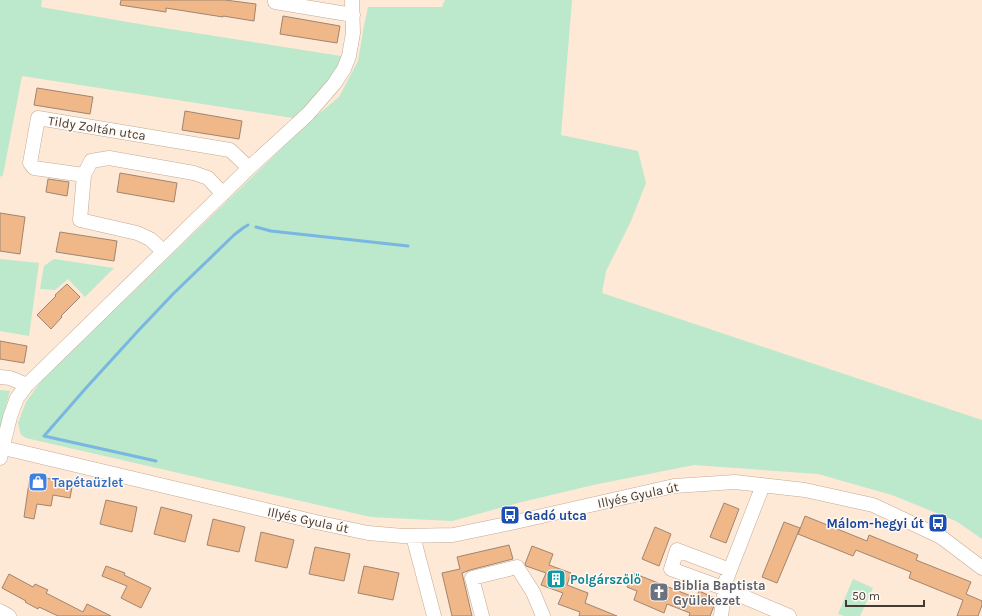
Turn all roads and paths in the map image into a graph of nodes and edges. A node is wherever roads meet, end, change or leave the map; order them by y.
1 (275, 0) edge
2 (352, 0) edge
3 (353, 15) junction
4 (250, 168) junction
5 (84, 175) junction
6 (223, 194) junction
7 (163, 251) junction
8 (0, 377) edge
9 (27, 385) junction
10 (1, 451) edge
11 (763, 485) junction
12 (413, 536) junction
13 (982, 568) edge
14 (730, 570) junction
15 (723, 588) junction
16 (0, 611) edge
17 (721, 615) edge
18 (9, 616) edge
19 (434, 616) edge
20 (482, 616) edge
21 (543, 616) edge
22 (789, 616) edge

1 - 3 street
2 - 3 street
3 - 4 street
4 - 5 street, Tildy Zoltán utca
4 - 6 street
5 - 6 street
5 - 7 street
6 - 7 street
7 - 9 street
8 - 9 street
9 - 10 street
10 - 12 street, Illyés Gyula út
11 - 12 street, Illyés Gyula út
11 - 13 street, Illyés Gyula út
11 - 14 street
12 - 19 street
14 - 15 street
14 - 15 street
15 - 17 street
15 - 22 street
16 - 18 street
20 - 21 street

